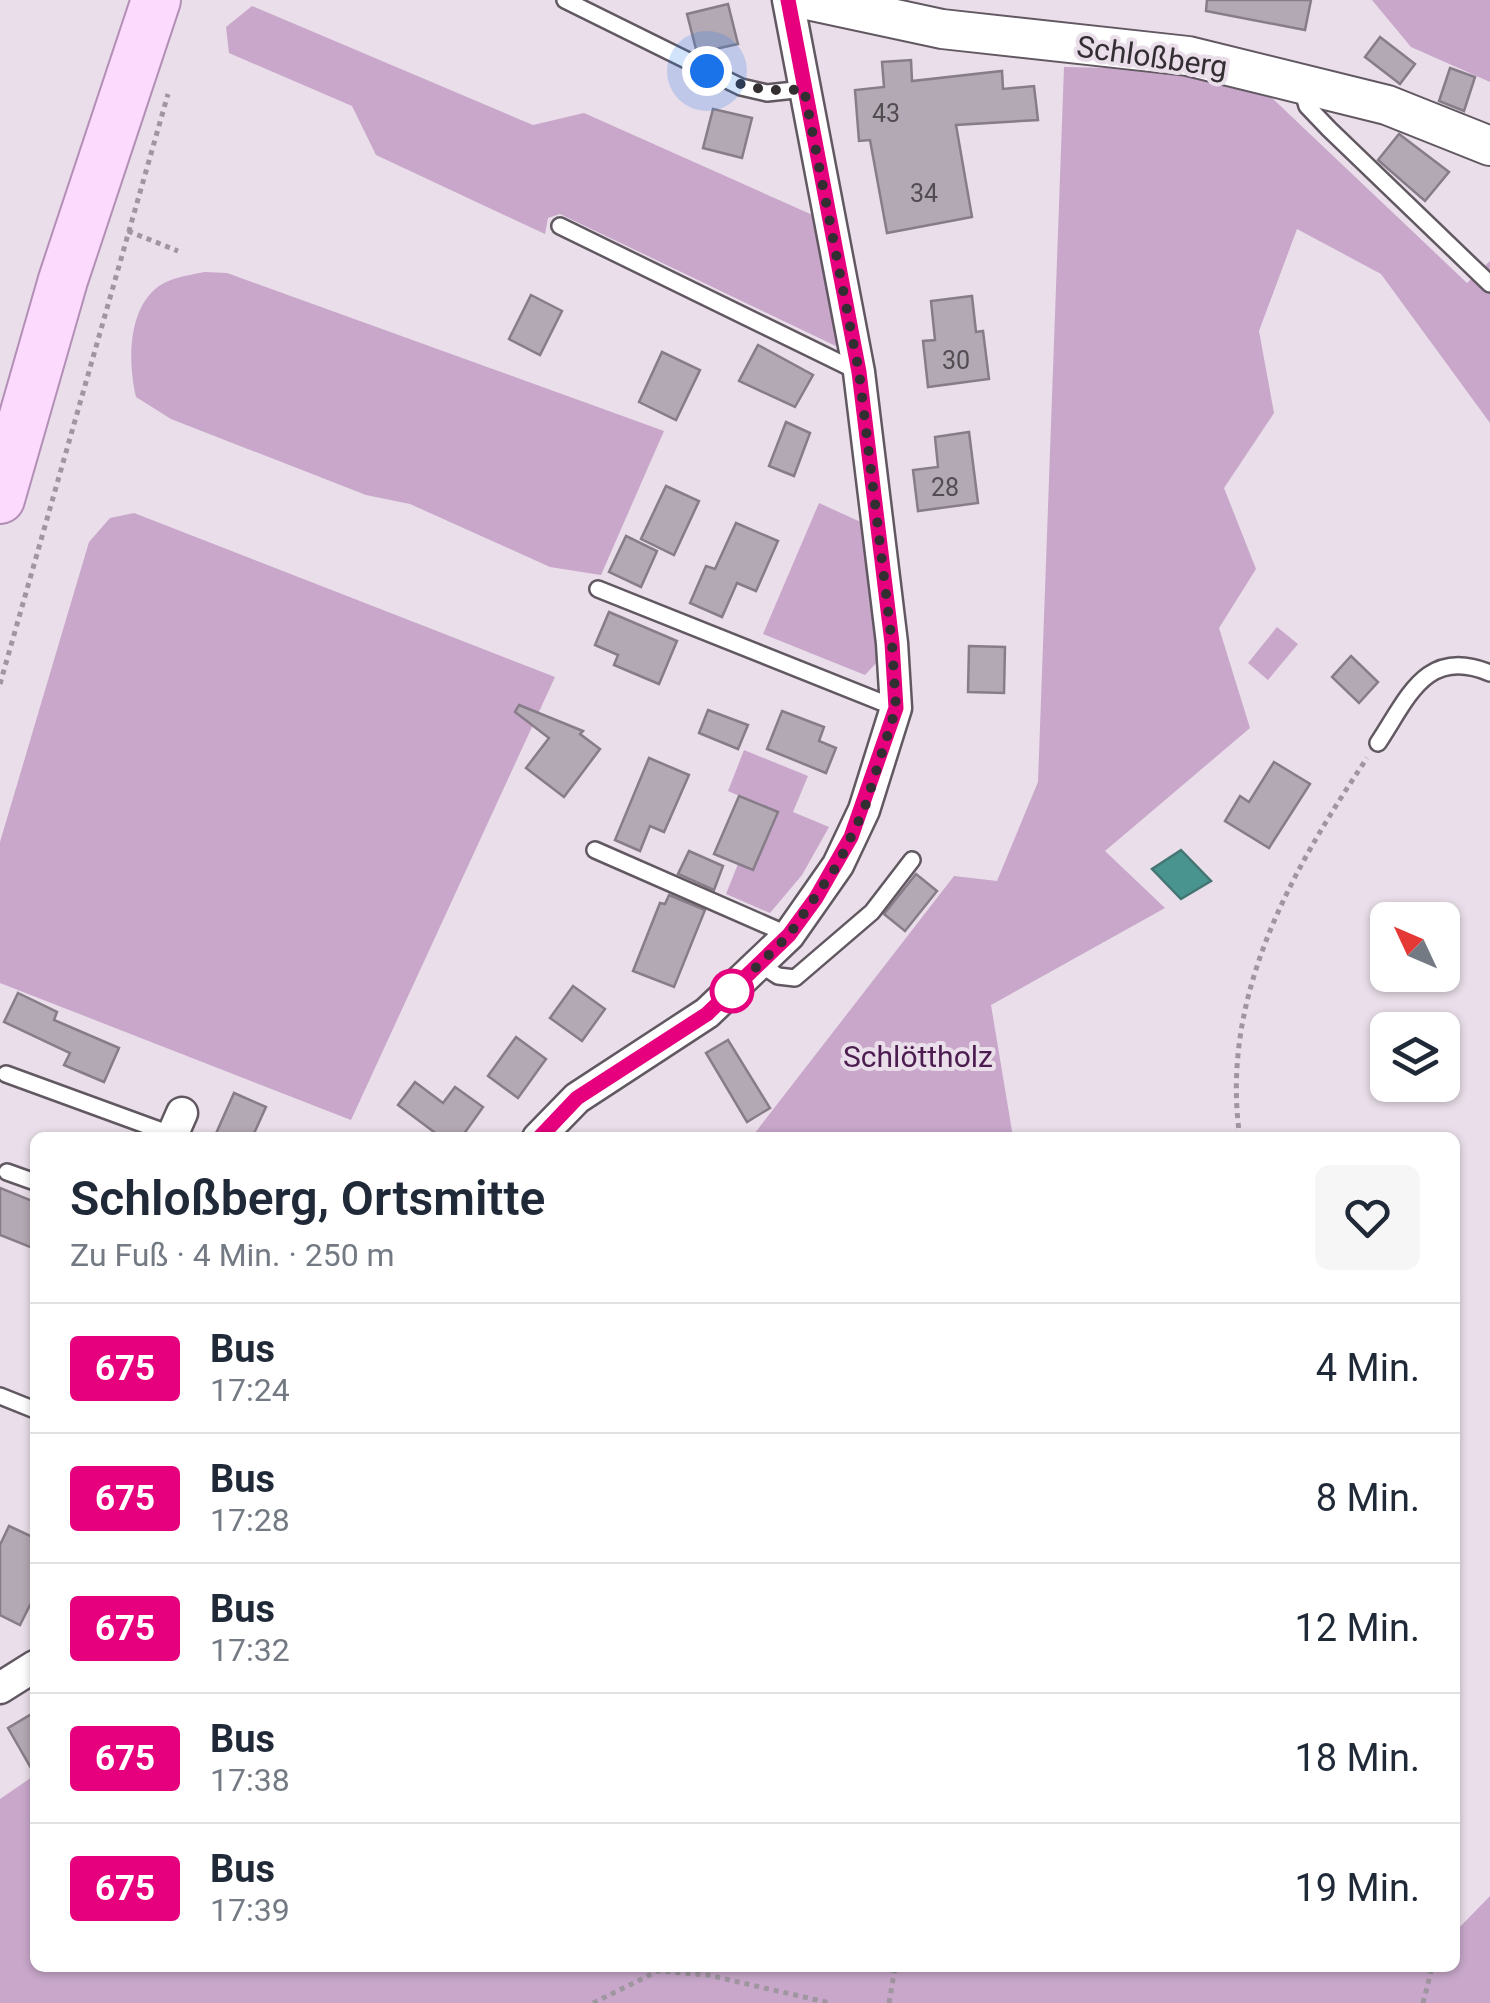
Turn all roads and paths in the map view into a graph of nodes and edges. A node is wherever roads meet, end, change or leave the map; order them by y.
1 (156, 0) edge
2 (565, 0) edge
3 (788, 0) edge
4 (806, 0) edge
5 (1300, 82) junction
6 (169, 89) dead end
7 (804, 89) junction
8 (1490, 146) edge
9 (560, 226) dead end
10 (128, 232) junction
11 (178, 251) dead end
12 (1490, 284) edge
13 (859, 372) junction
14 (0, 499) edge
15 (598, 589) dead end
16 (1490, 673) edge
17 (0, 684) edge
18 (896, 708) junction
19 (1378, 743) joint
20 (595, 850) dead end
21 (912, 860) dead end
22 (789, 935) junction
23 (762, 965) junction
24 (6, 1074) dead end
25 (175, 1128) edge
26 (544, 1132) edge
27 (1239, 1132) edge
28 (7, 1172) dead end
29 (30, 1180) edge
30 (0, 1396) edge
31 (30, 1408) edge
32 (30, 1669) edge
33 (0, 1688) edge
34 (654, 1972) edge
35 (675, 1972) edge
36 (894, 1972) edge
37 (1431, 1972) edge
38 (593, 2003) edge
39 (830, 2003) edge
40 (888, 2003) edge
41 (1423, 2003) edge

1 - 14 main road
2 - 7 lane
3 - 7 street
4 - 5 street, Schloßberg
5 - 8 street, Schloßberg
5 - 12 lane
6 - 10 path
7 - 13 street
9 - 13 lane
10 - 11 path
10 - 17 path
13 - 18 street
15 - 18 lane
16 - 19 lane
18 - 22 street
19 - 27 path
20 - 22 lane
21 - 23 lane
22 - 23 street
23 - 26 street
24 - 25 lane
28 - 29 lane
30 - 31 lane
32 - 33 street
34 - 38 path
35 - 39 path
36 - 40 path
37 - 41 path

